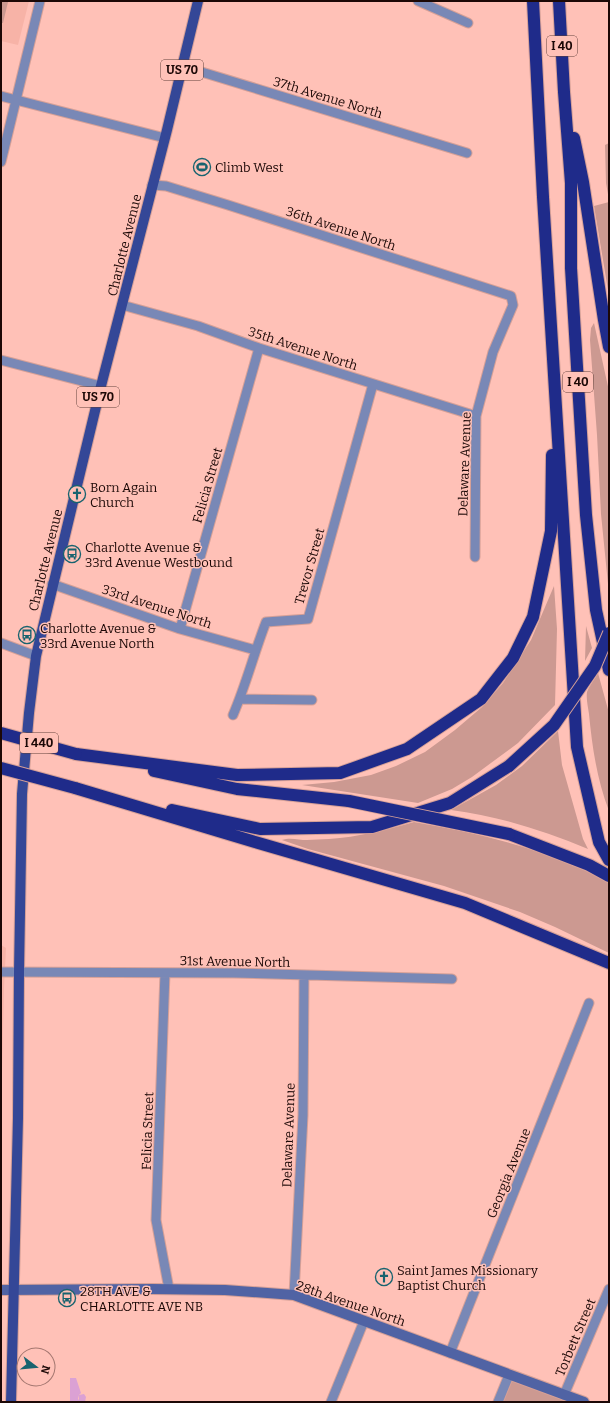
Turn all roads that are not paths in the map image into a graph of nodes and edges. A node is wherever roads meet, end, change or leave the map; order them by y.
1 (40, 1) edge
2 (198, 1) edge
3 (418, 1) edge
4 (533, 1) edge
5 (560, 1) edge
6 (468, 22) dead end
7 (182, 66) junction
8 (564, 92) junction
9 (1, 96) edge
10 (16, 100) junction
11 (165, 138) junction
12 (467, 152) dead end
13 (1, 162) edge
14 (152, 185) junction
15 (122, 305) junction
16 (513, 306) joint
17 (609, 347) edge
18 (260, 348) junction
19 (553, 358) junction
20 (1, 360) edge
21 (373, 384) junction
22 (101, 386) junction
23 (476, 416) junction
24 (475, 557) dead end
25 (52, 584) junction
26 (180, 629) junction
27 (609, 633) edge
28 (1, 643) edge
29 (255, 650) junction
30 (36, 656) junction
31 (609, 670) edge
32 (240, 699) junction
33 (312, 700) dead end
34 (233, 716) dead end
35 (1, 733) edge
36 (76, 754) junction
37 (1, 768) edge
38 (75, 788) junction
39 (609, 860) edge
40 (609, 876) edge
41 (609, 963) edge
42 (1, 972) edge
43 (19, 972) junction
44 (165, 973) junction
45 (304, 975) junction
46 (452, 979) dead end
47 (589, 1003) dead end
48 (169, 1289) junction
49 (609, 1289) edge
50 (1, 1290) edge
51 (14, 1290) junction
52 (294, 1295) junction
53 (364, 1321) junction
54 (450, 1353) junction
55 (509, 1374) junction
56 (564, 1395) junction
57 (11, 1402) edge
58 (331, 1402) edge
59 (498, 1402) edge
60 (584, 1402) edge

1 - 10 street
2 - 7 main road, Charlotte Avenue / US 70
3 - 6 street
4 - 19 highway, I 40
5 - 8 highway, I 40
7 - 11 main road, Charlotte Avenue / US 70
7 - 12 street, 37th Avenue North
8 - 17 highway
8 - 31 highway, I 40
9 - 10 street
10 - 11 street
10 - 13 street
11 - 14 main road, Charlotte Avenue / US 70
14 - 15 main road, Charlotte Avenue / US 70
14 - 16 street, 36th Avenue North
15 - 18 street, 35th Avenue North
15 - 22 main road, Charlotte Avenue / US 70
16 - 23 street, Delaware Avenue
18 - 21 street, 35th Avenue North
18 - 26 street, Felicia Street
19 - 36 highway
19 - 39 highway, I 40
20 - 22 street
21 - 23 street, 35th Avenue North
21 - 29 street, Trevor Street
22 - 25 main road, Charlotte Avenue / US 70
23 - 24 street, Delaware Avenue
25 - 26 street, 33rd Avenue North
25 - 30 main road, Charlotte Avenue / US 70
26 - 29 street, 33rd Avenue North
27 - 38 highway, bridge
28 - 30 street
29 - 32 street, Trevor Street
30 - 43 main road, Charlotte Avenue / US 70
32 - 33 street
32 - 34 street, Trevor Street
35 - 36 highway, I 440, bridge
36 - 40 highway, bridge
37 - 38 highway, bridge
38 - 41 highway
42 - 43 street, 31st Avenue North
43 - 44 street, 31st Avenue North
43 - 51 main road, Charlotte Avenue / US 70
44 - 45 street, 31st Avenue North
44 - 48 street, Felicia Street
45 - 46 street, 31st Avenue North
45 - 52 street, Delaware Avenue
47 - 54 street, Georgia Avenue
48 - 51 main road, 28th Avenue North
48 - 52 main road, 28th Avenue North
49 - 56 street, Torbett Street
50 - 51 main road, 28th Avenue North
51 - 57 main road, Charlotte Avenue / US 70
52 - 53 main road, 28th Avenue North
53 - 54 main road, 28th Avenue North
53 - 58 street
54 - 55 main road, 28th Avenue North
55 - 56 main road, 28th Avenue North
55 - 59 street
56 - 60 main road, 28th Avenue North

